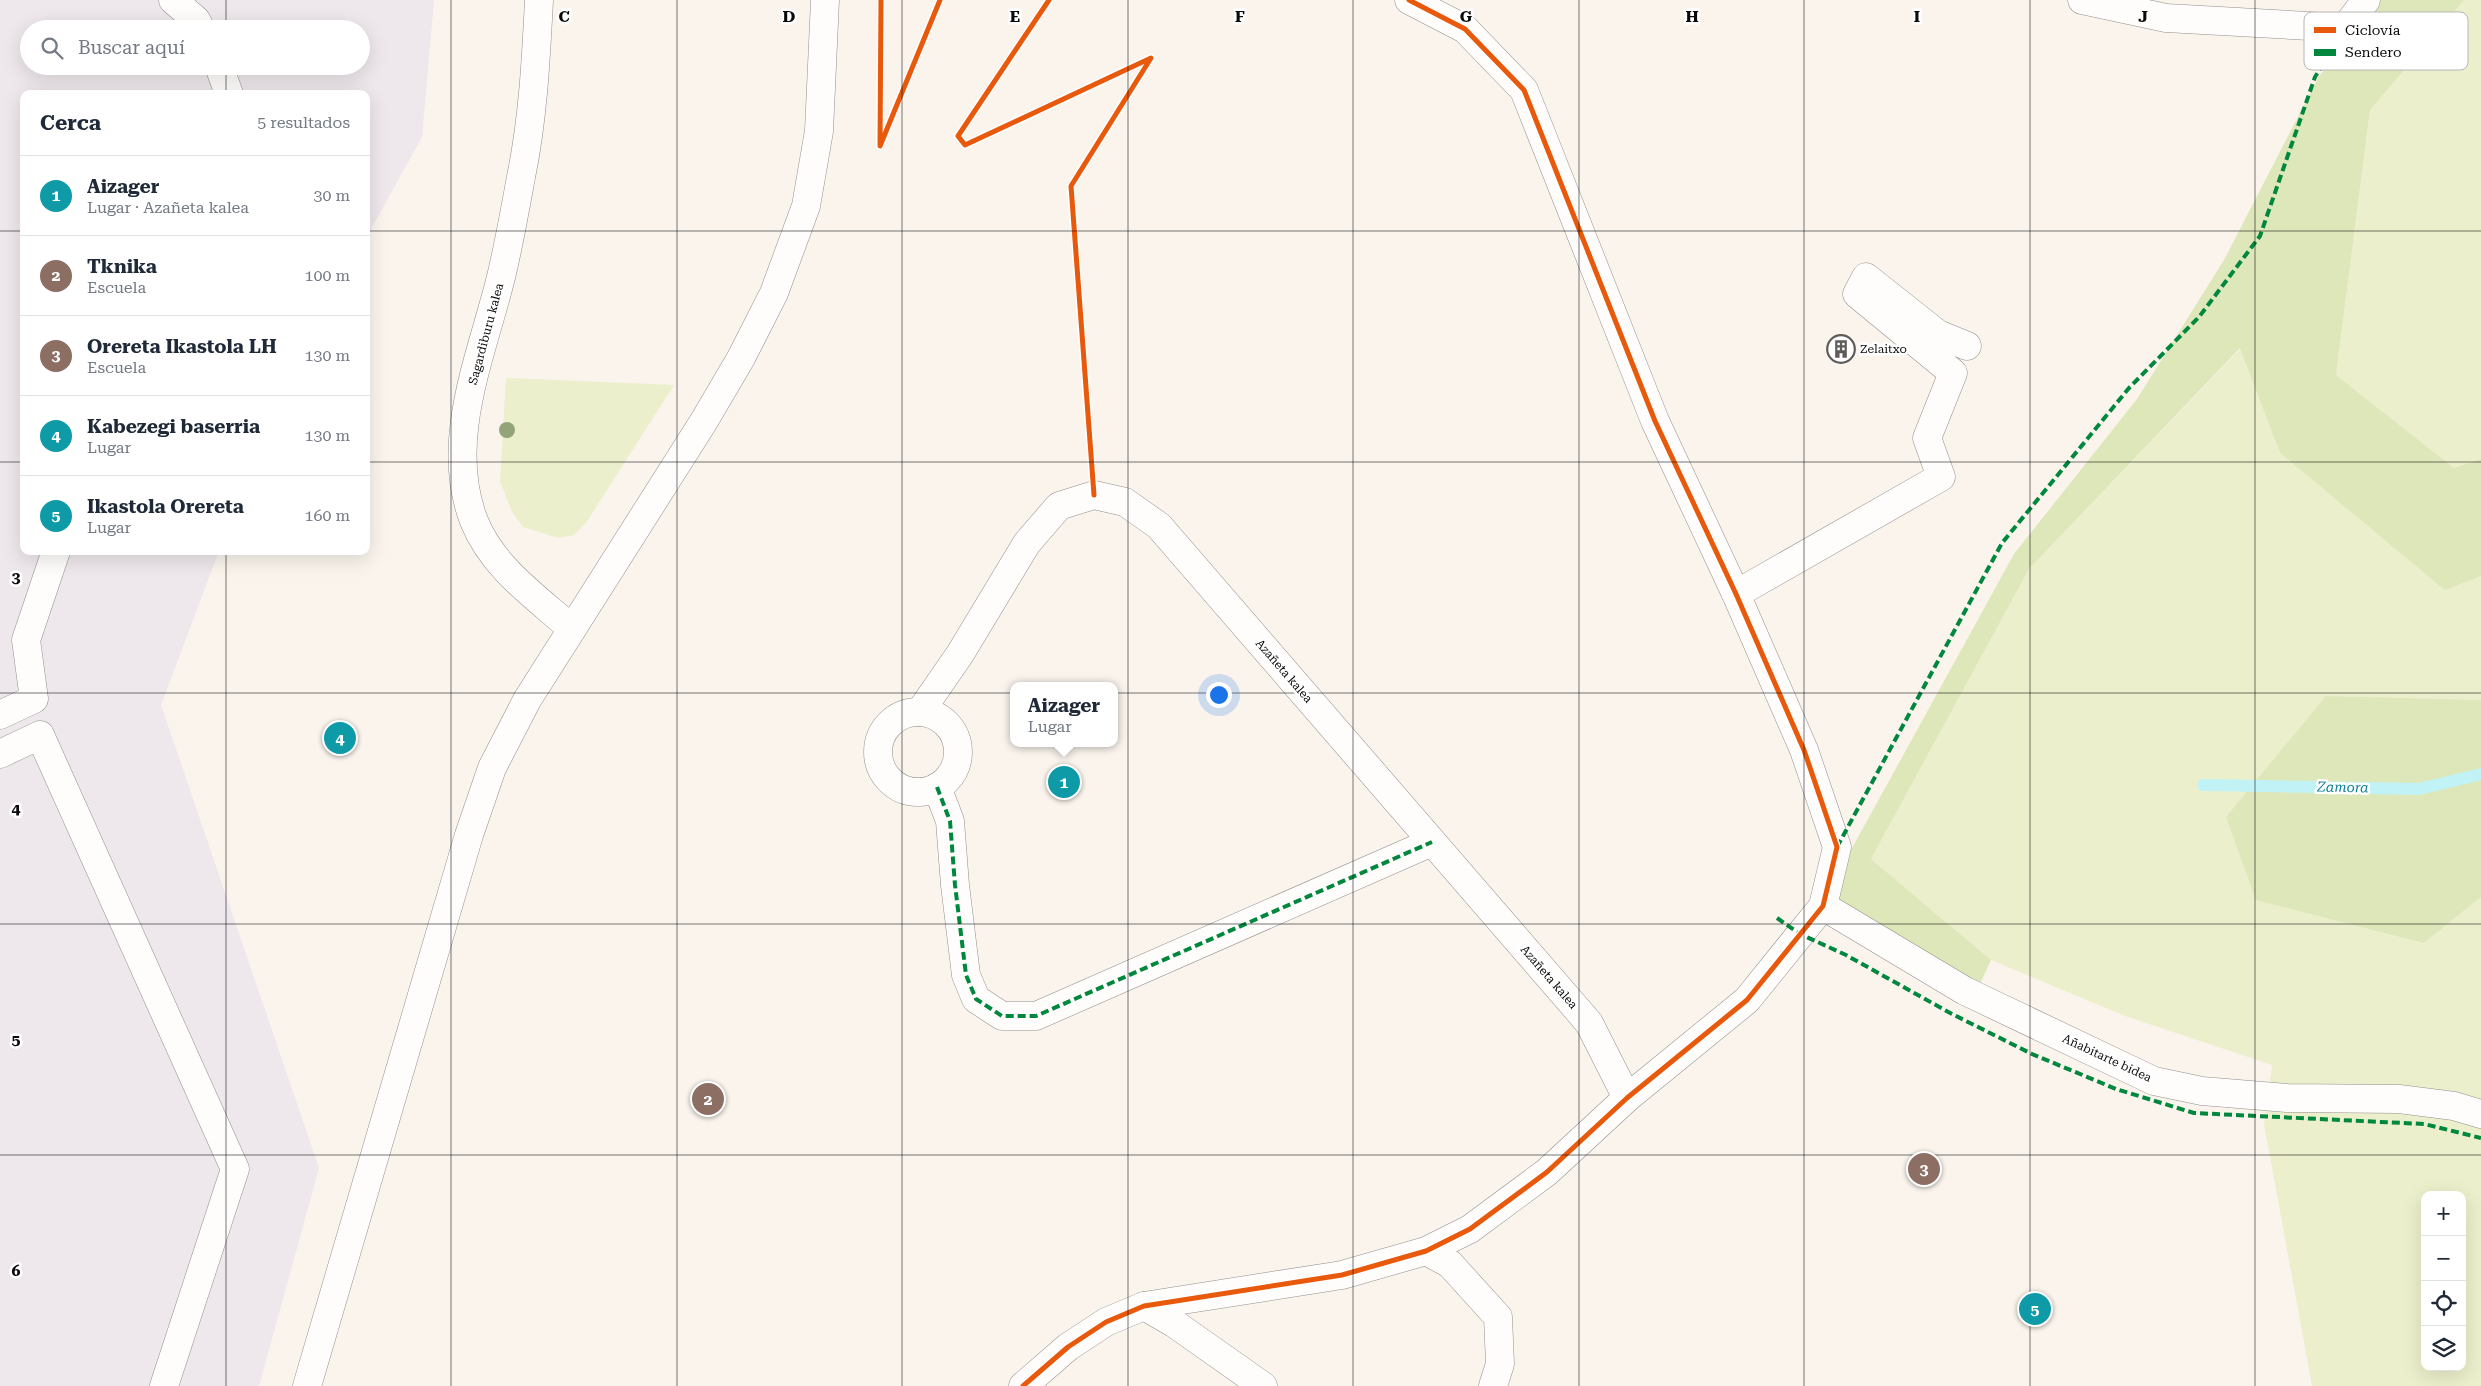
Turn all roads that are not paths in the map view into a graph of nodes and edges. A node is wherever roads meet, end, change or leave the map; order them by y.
1 (173, 0) edge
2 (540, 0) edge
3 (825, 0) edge
4 (1409, 0) edge
5 (2082, 0) edge
6 (2366, 0) edge
7 (2357, 12) edge
8 (196, 20) edge
9 (2304, 26) edge
10 (222, 75) edge
11 (228, 90) edge
12 (1967, 346) dead end
13 (55, 555) edge
14 (1736, 594) junction
15 (572, 629) junction
16 (920, 712) junction
17 (0, 714) edge
18 (0, 754) edge
19 (937, 787) junction
20 (1432, 842) junction
21 (1823, 906) junction
22 (1628, 1098) junction
23 (2481, 1114) edge
24 (1426, 1251) junction
25 (1144, 1306) junction
26 (164, 1386) edge
27 (307, 1386) edge
28 (1023, 1386) edge
29 (1263, 1386) edge
30 (1493, 1386) edge

1 - 8 street
2 - 15 street, Sagardiburu kalea
3 - 15 street
4 - 14 street
5 - 9 street
6 - 7 street
10 - 11 street
12 - 14 street
13 - 17 street
14 - 21 street
15 - 27 street
16 - 19 street
16 - 19 street
16 - 20 street, Azañeta kalea
18 - 26 street
19 - 20 street
20 - 22 street, Azañeta kalea
21 - 22 street
21 - 23 street, Añabitarte bidea
22 - 24 street
24 - 25 street
24 - 30 street
25 - 28 street
25 - 29 street

